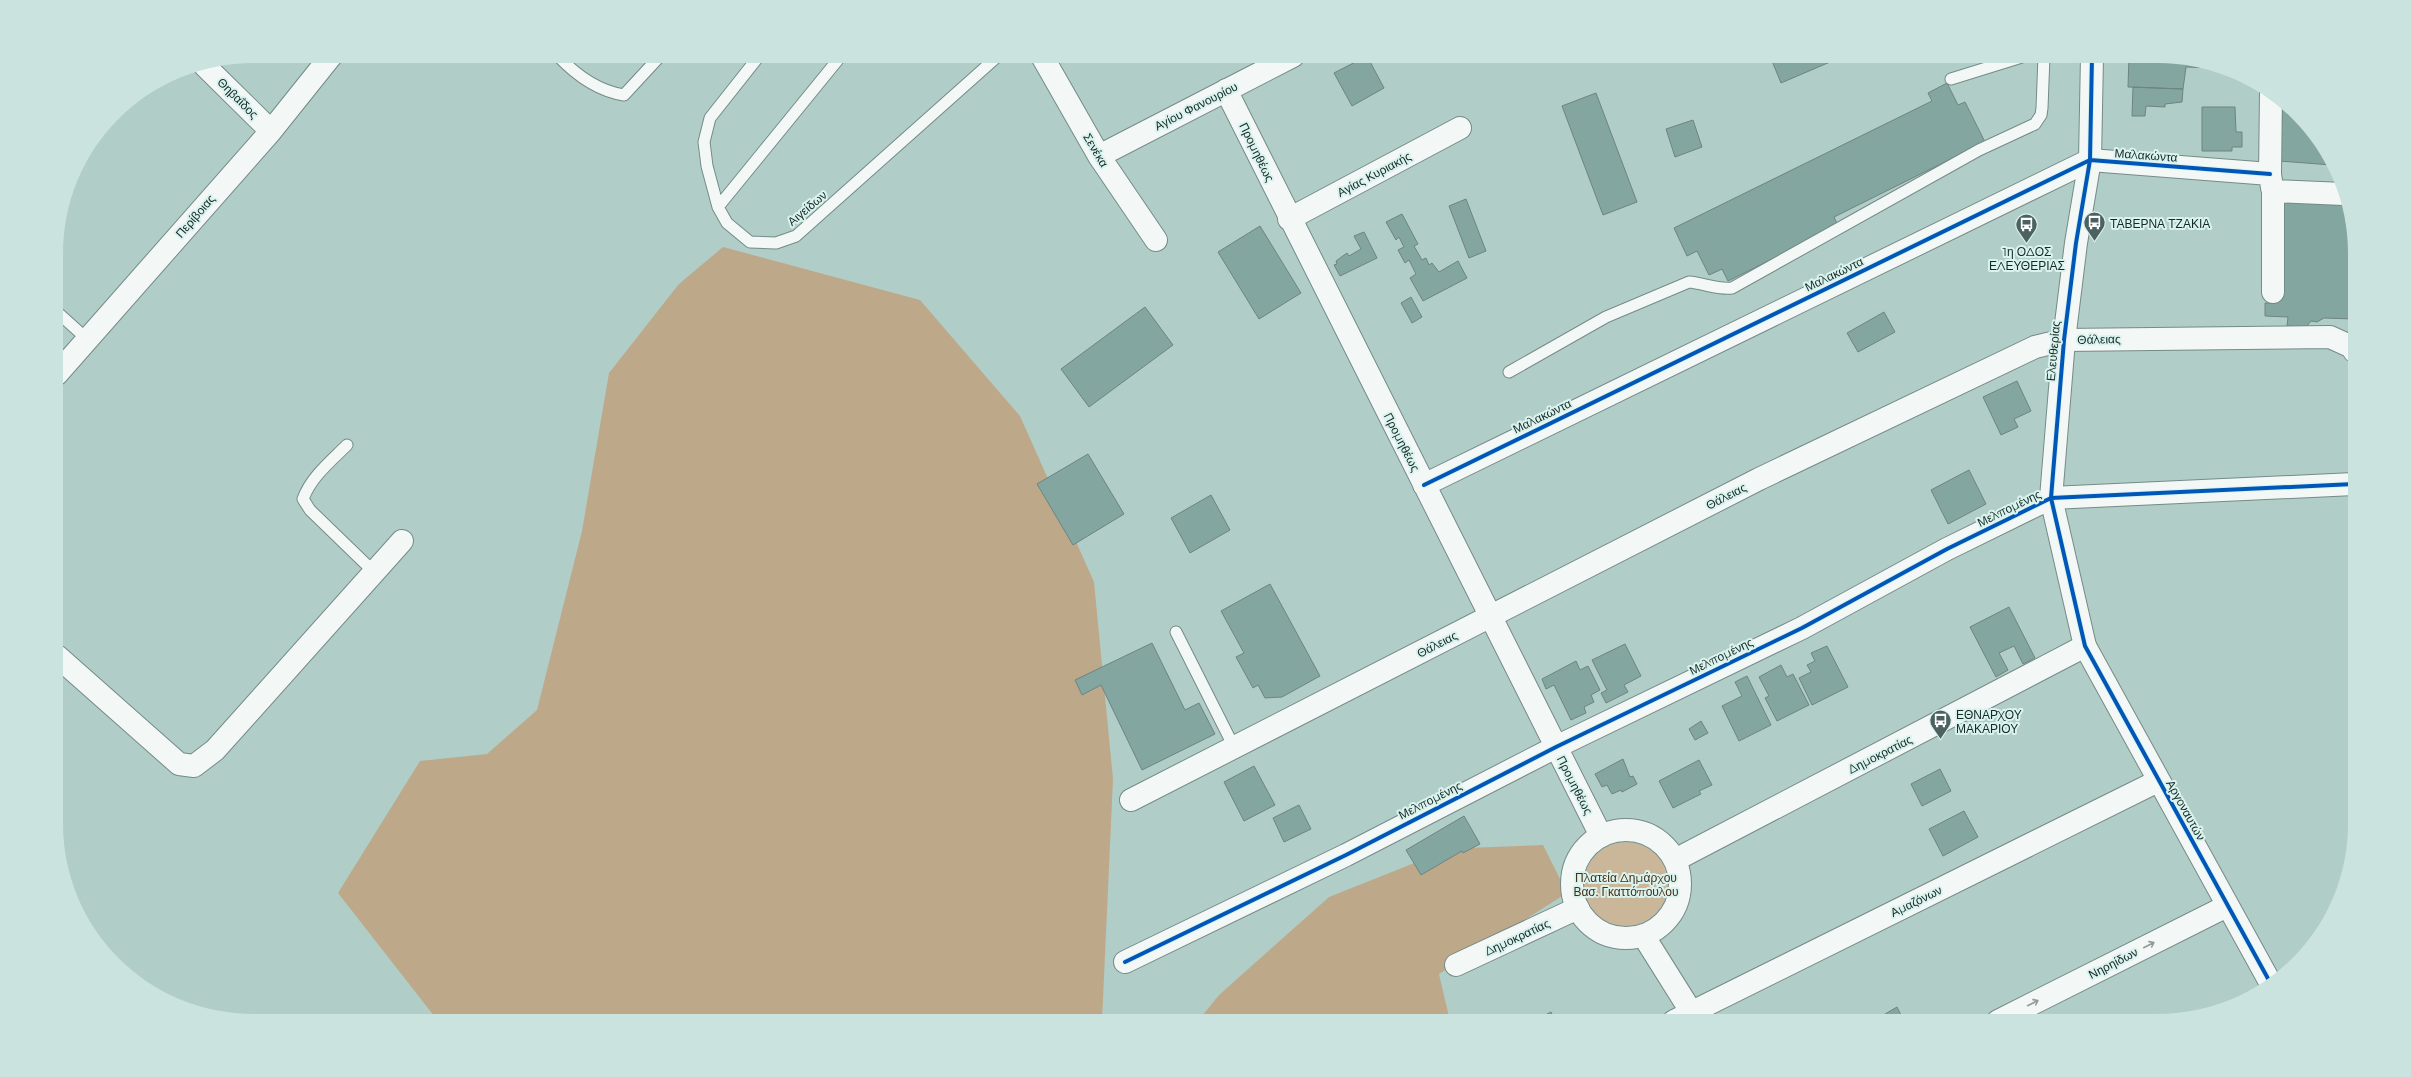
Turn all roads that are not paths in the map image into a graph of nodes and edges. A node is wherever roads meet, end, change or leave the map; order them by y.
1 (325, 63) edge
2 (567, 63) edge
3 (654, 63) edge
4 (753, 63) edge
5 (835, 63) edge
6 (990, 63) edge
7 (1046, 63) edge
8 (1279, 63) edge
9 (2003, 63) edge
10 (2044, 63) edge
11 (2092, 63) edge
12 (207, 68) edge
13 (1951, 79) dead end
14 (1226, 90) junction
15 (2271, 100) edge
16 (1460, 128) dead end
17 (270, 131) junction
18 (1099, 156) junction
19 (2090, 160) junction
20 (2271, 182) junction
21 (2338, 193) edge
22 (718, 207) junction
23 (1289, 219) junction
24 (1156, 240) dead end
25 (2273, 292) dead end
26 (63, 317) edge
27 (87, 339) junction
28 (2064, 340) junction
29 (2348, 345) edge
30 (63, 367) edge
31 (1509, 372) dead end
32 (346, 445) dead end
33 (2348, 484) edge
34 (1424, 485) junction
35 (2051, 498) junction
36 (402, 541) dead end
37 (374, 572) junction
38 (1491, 617) junction
39 (1176, 632) dead end
40 (2085, 646) junction
41 (63, 661) edge
42 (1234, 747) junction
43 (1556, 747) junction
44 (2158, 781) junction
45 (1131, 800) dead end
46 (1601, 836) junction
47 (1675, 860) junction
48 (2228, 906) junction
49 (1578, 908) junction
50 (1643, 935) junction
51 (1125, 962) dead end
52 (1456, 965) dead end
53 (2268, 979) edge
54 (1686, 1014) edge
55 (1696, 1014) edge
56 (2012, 1014) edge

1 - 17 street, Περίβοιας
2 - 3 lane
4 - 22 lane, Αιγείδων
5 - 22 lane
6 - 22 lane, Αιγείδων
7 - 18 street, Σενέκα
8 - 14 street, Αγίου Φανουρίου
9 - 13 lane
10 - 31 lane
11 - 19 street, Ελευθερίας
12 - 17 street, Θηβαΐδος
14 - 18 street, Αγίου Φανουρίου
14 - 23 street, Προμηθέως
15 - 20 street
16 - 23 street, Αγίας Κυριακής
17 - 27 street, Περίβοιας
18 - 24 street, Σενέκα
19 - 20 street, Μαλακώντα
19 - 28 street, Ελευθερίας
19 - 34 street, Μαλακώντα
20 - 21 street, Μαλακώντα
20 - 25 street
23 - 34 street, Προμηθέως
26 - 27 lane
27 - 30 street, Περίβοιας
28 - 29 street, Θάλειας
28 - 35 street, Ελευθερίας
28 - 38 street, Θάλειας
32 - 37 lane
33 - 35 street, Μελπομένης
34 - 38 street, Προμηθέως
35 - 40 street, Ελευθερίας
35 - 43 street, Μελπομένης
36 - 37 street
37 - 41 street
38 - 42 street, Θάλειας
38 - 43 street, Προμηθέως
39 - 42 lane
40 - 44 street, Αργοναυτών
40 - 47 street, Δημοκρατίας
42 - 45 street, Θάλειας
43 - 46 street, Προμηθέως
43 - 51 street, Μελπομένης
44 - 48 street, Αργοναυτών
44 - 55 street, Αμαζόνων
46 - 47 street
46 - 49 street
47 - 50 street
48 - 53 street, Αργοναυτών
56 -> 48 street, Νηρηίδων
49 - 50 street
49 - 52 street, Δημοκρατίας
50 - 54 street

